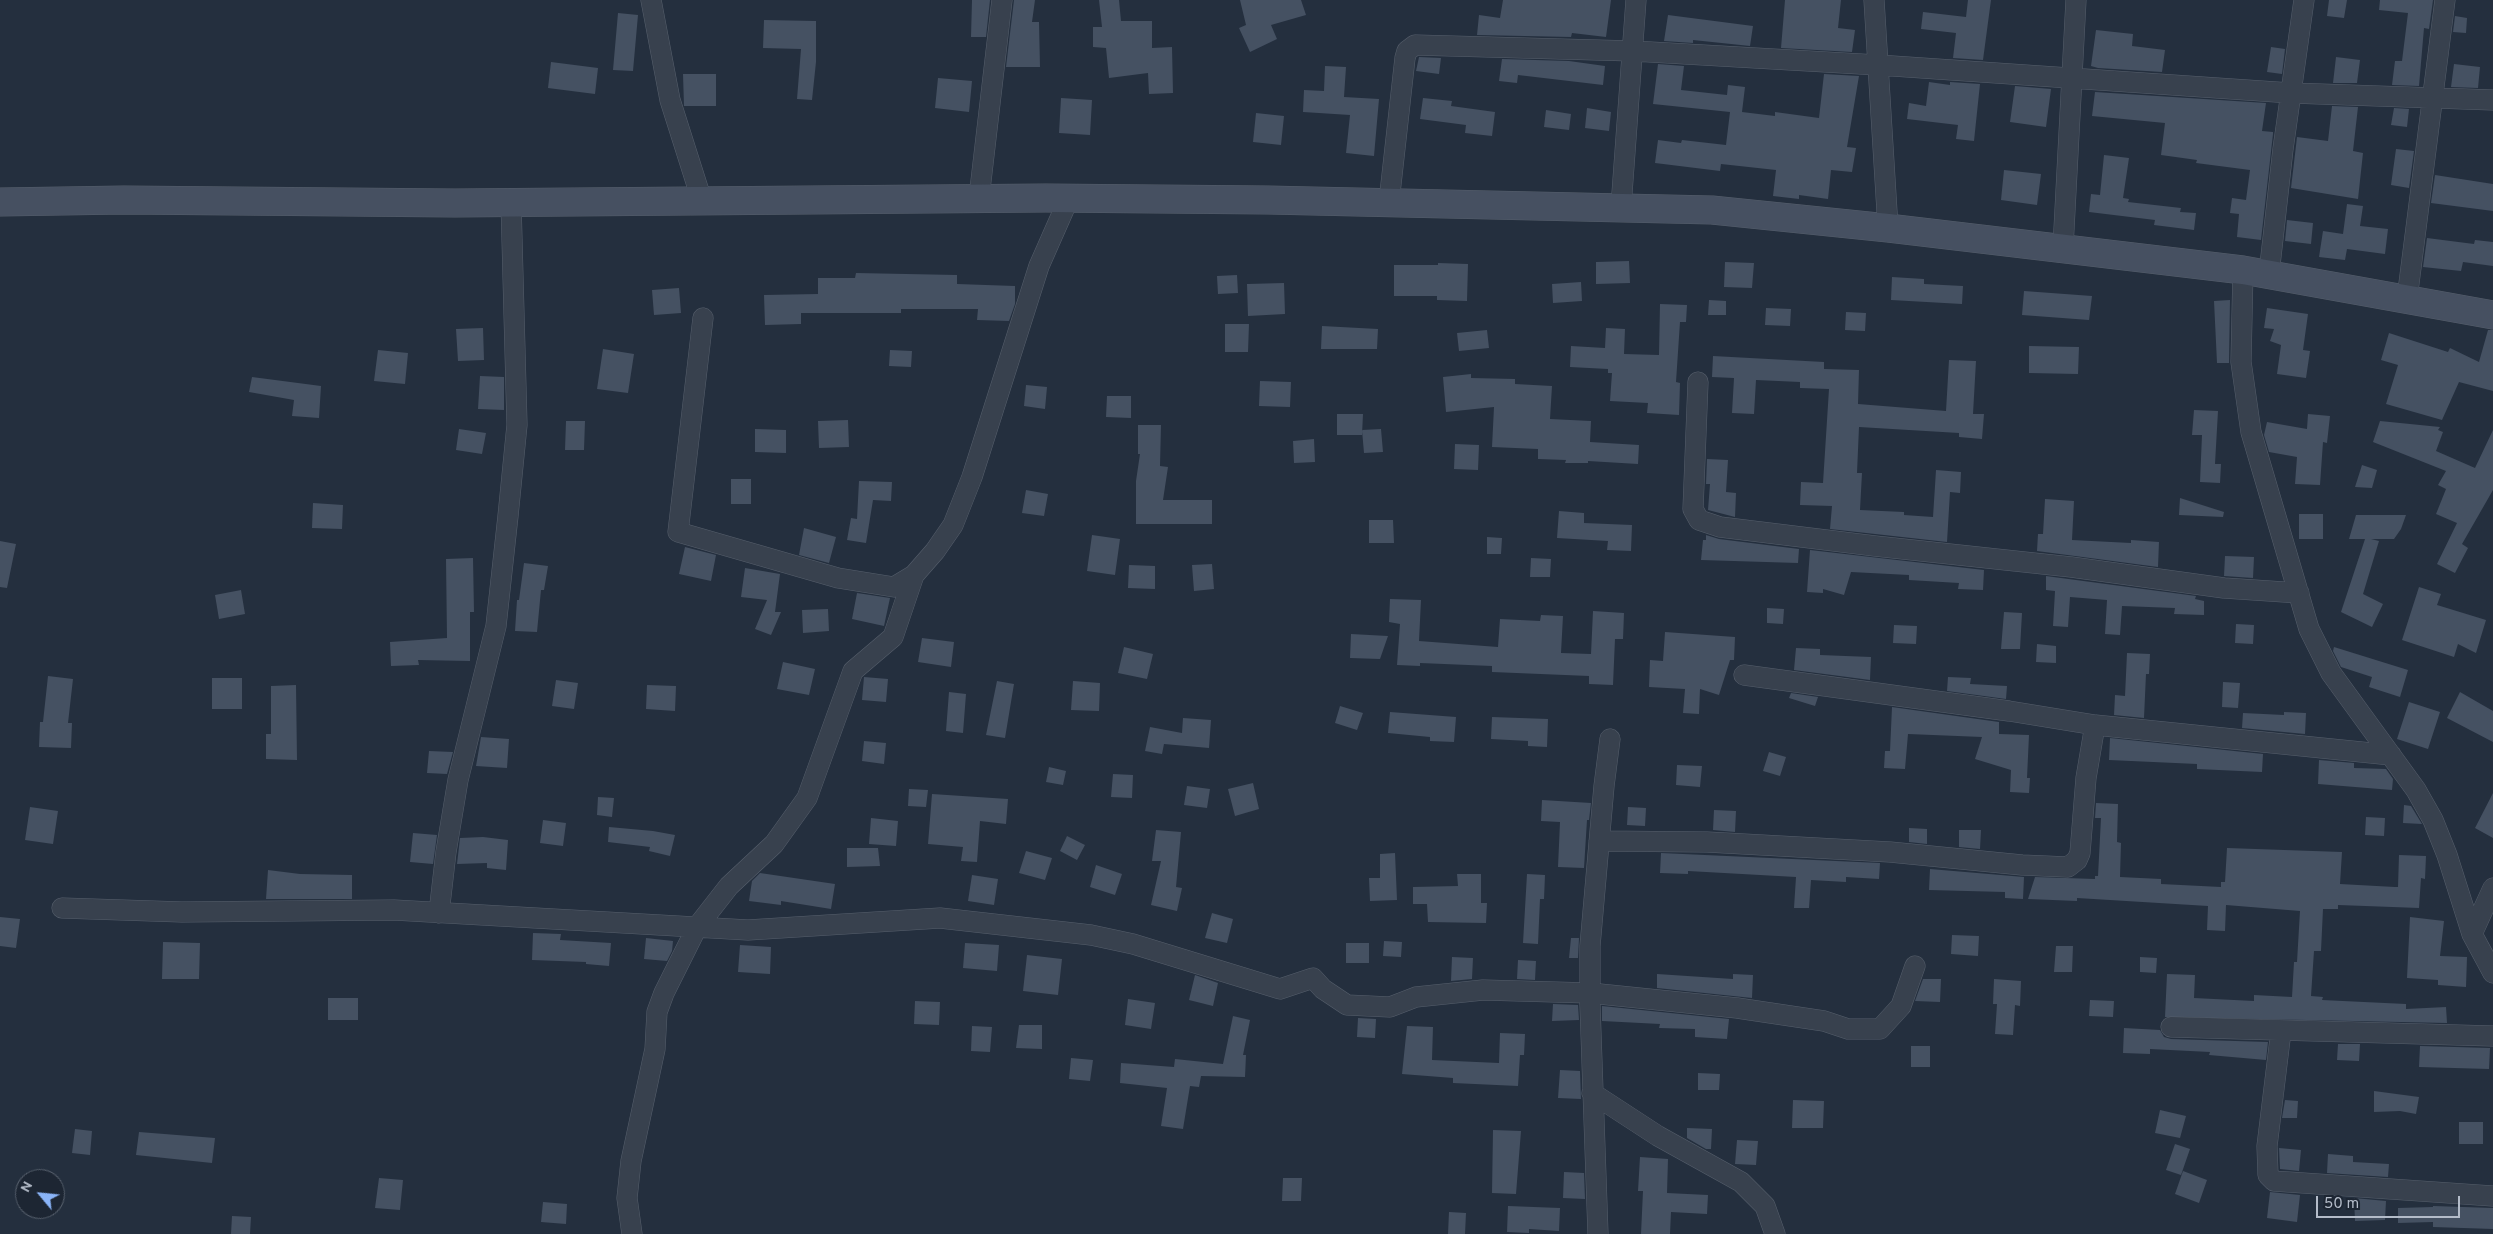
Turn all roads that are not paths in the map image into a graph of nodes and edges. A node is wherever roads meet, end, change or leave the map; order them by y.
1 (651, 0) edge
2 (1002, 0) edge
3 (1636, 0) edge
4 (1874, 0) edge
5 (2076, 0) edge
6 (2304, 0) edge
7 (2446, 0) edge
8 (1633, 51) junction
9 (1878, 65) junction
10 (2071, 79) junction
11 (2290, 93) junction
12 (2433, 99) junction
13 (2493, 100) edge
14 (978, 198) junction
15 (1069, 198) junction
16 (702, 201) junction
17 (0, 202) edge
18 (511, 202) junction
19 (1388, 202) junction
20 (1621, 207) junction
21 (1888, 228) junction
22 (2064, 248) junction
23 (2256, 272) junction
24 (2407, 300) junction
25 (2493, 316) edge
26 (703, 318) dead end
27 (1698, 382) dead end
28 (914, 575) junction
29 (2299, 593) junction
30 (1744, 675) dead end
31 (2096, 725) junction
32 (1610, 739) dead end
33 (2390, 755) junction
34 (1599, 841) junction
35 (2493, 888) edge
36 (62, 908) dead end
37 (439, 913) junction
38 (697, 927) junction
39 (2472, 934) junction
40 (1915, 966) dead end
41 (2493, 973) edge
42 (1590, 993) junction
43 (2171, 1028) dead end
44 (2281, 1032) junction
45 (2493, 1036) edge
46 (1592, 1093) junction
47 (2493, 1196) edge
48 (632, 1234) edge
49 (1598, 1234) edge
50 (1775, 1234) edge

1 - 16 street
2 - 14 street
3 - 8 street
4 - 9 street
5 - 10 street
6 - 11 street
7 - 12 street
8 - 9 street
8 - 19 street
8 - 20 street
9 - 10 street
9 - 21 street
10 - 11 street
10 - 22 street
11 - 12 street
11 - 23 street
12 - 13 street
12 - 24 street
14 - 15 main road
14 - 16 main road
15 - 19 main road
15 - 28 street
16 - 18 main road
17 - 18 main road
18 - 37 street
19 - 20 main road
20 - 21 main road
21 - 22 main road
22 - 23 main road
23 - 24 main road
23 - 29 street
24 - 25 main road
26 - 28 street
27 - 29 street
28 - 38 street
29 - 33 street
30 - 31 street
31 - 33 street
31 - 34 street
32 - 34 street
33 - 39 street
34 - 42 street
35 - 39 street
36 - 37 street
37 - 38 street
38 - 42 street
38 - 48 street
39 - 41 street
40 - 42 street
42 - 46 street
43 - 44 street
44 - 45 street
44 - 47 street
46 - 49 street
46 - 50 street

